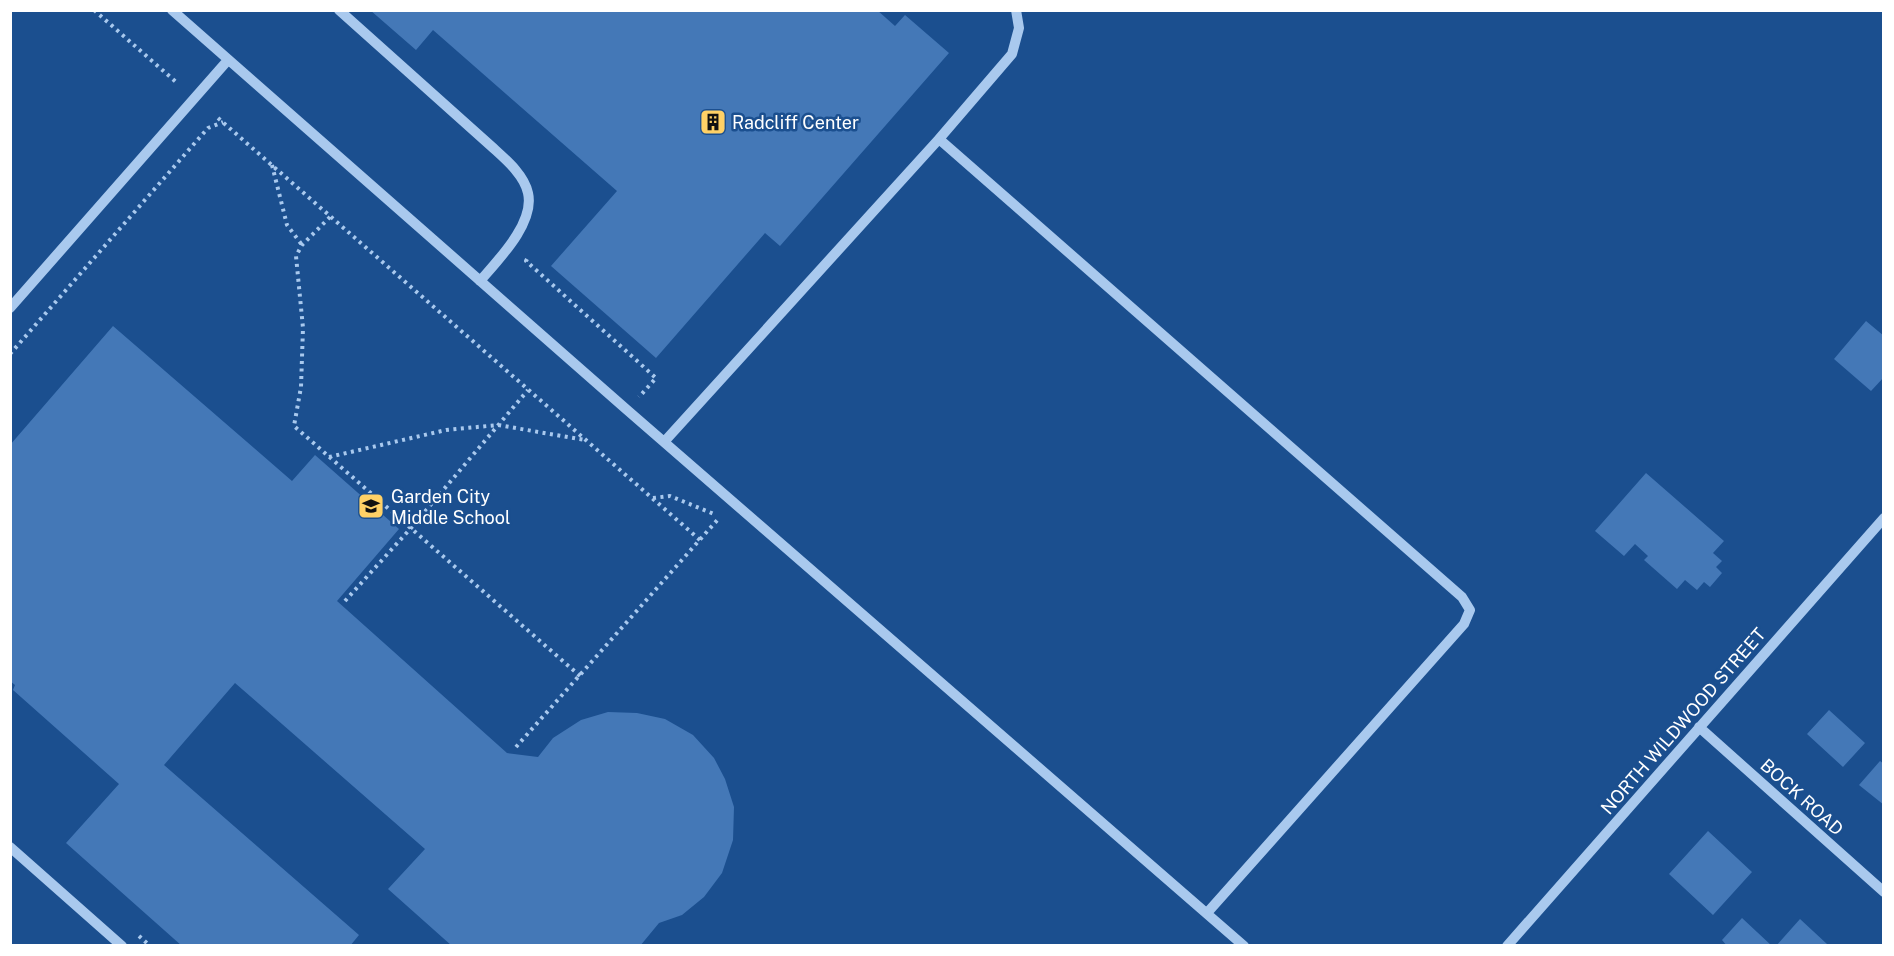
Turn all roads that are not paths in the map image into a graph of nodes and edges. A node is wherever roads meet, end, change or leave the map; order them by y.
1 (172, 10) edge
2 (339, 10) edge
3 (1016, 10) edge
4 (228, 60) junction
5 (939, 139) junction
6 (480, 281) junction
7 (10, 308) edge
8 (664, 442) junction
9 (1884, 518) edge
10 (1699, 727) junction
11 (10, 847) edge
12 (1884, 891) edge
13 (1207, 913) junction
14 (122, 945) edge
15 (1244, 945) edge
16 (1507, 945) edge

1 - 4 street
2 - 6 street
3 - 5 street
4 - 6 street
4 - 7 street
5 - 8 street
5 - 13 street
6 - 8 street
8 - 13 street
9 - 10 street, NORTH WILDWOOD STREET
10 - 12 street, BOCK ROAD
10 - 16 street, NORTH WILDWOOD STREET
11 - 14 street
13 - 15 street

